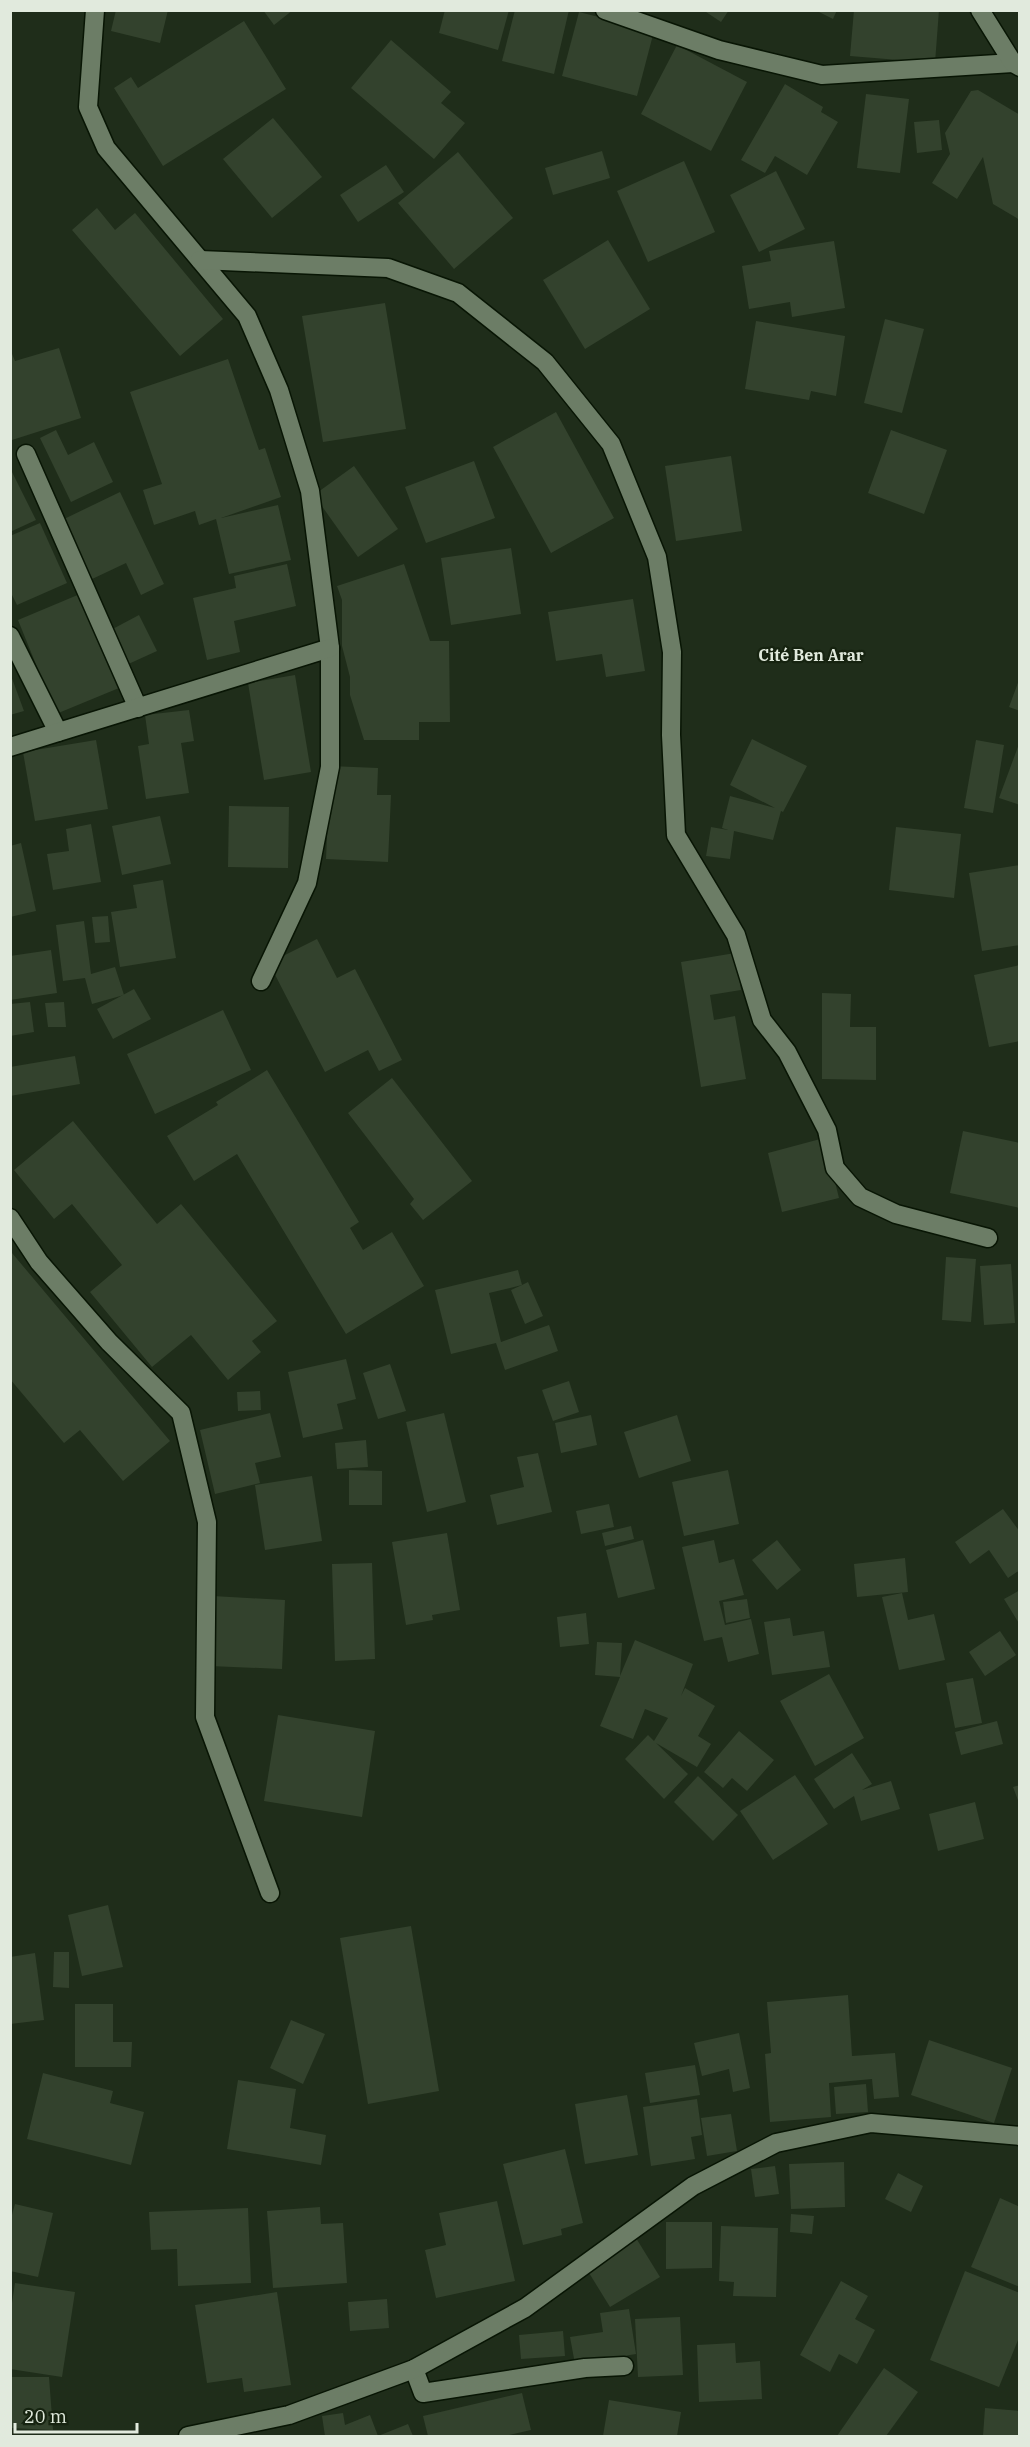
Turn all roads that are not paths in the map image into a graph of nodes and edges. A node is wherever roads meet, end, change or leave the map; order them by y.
1 (95, 10) edge
2 (605, 10) edge
3 (980, 10) edge
4 (1016, 65) edge
5 (200, 260) junction
6 (26, 454) dead end
7 (10, 636) edge
8 (330, 648) junction
9 (138, 708) junction
10 (58, 732) junction
11 (10, 747) edge
12 (261, 981) dead end
13 (10, 1218) edge
14 (988, 1238) dead end
15 (270, 1893) dead end
16 (1020, 2136) edge
17 (624, 2366) dead end
18 (414, 2369) junction
19 (188, 2436) edge

1 - 5 street
2 - 4 street
3 - 4 street
5 - 8 street
5 - 14 street
6 - 9 street
7 - 10 street
8 - 9 street
8 - 12 street
9 - 10 street
10 - 11 street
13 - 15 street
16 - 18 street
17 - 18 street
18 - 19 street

